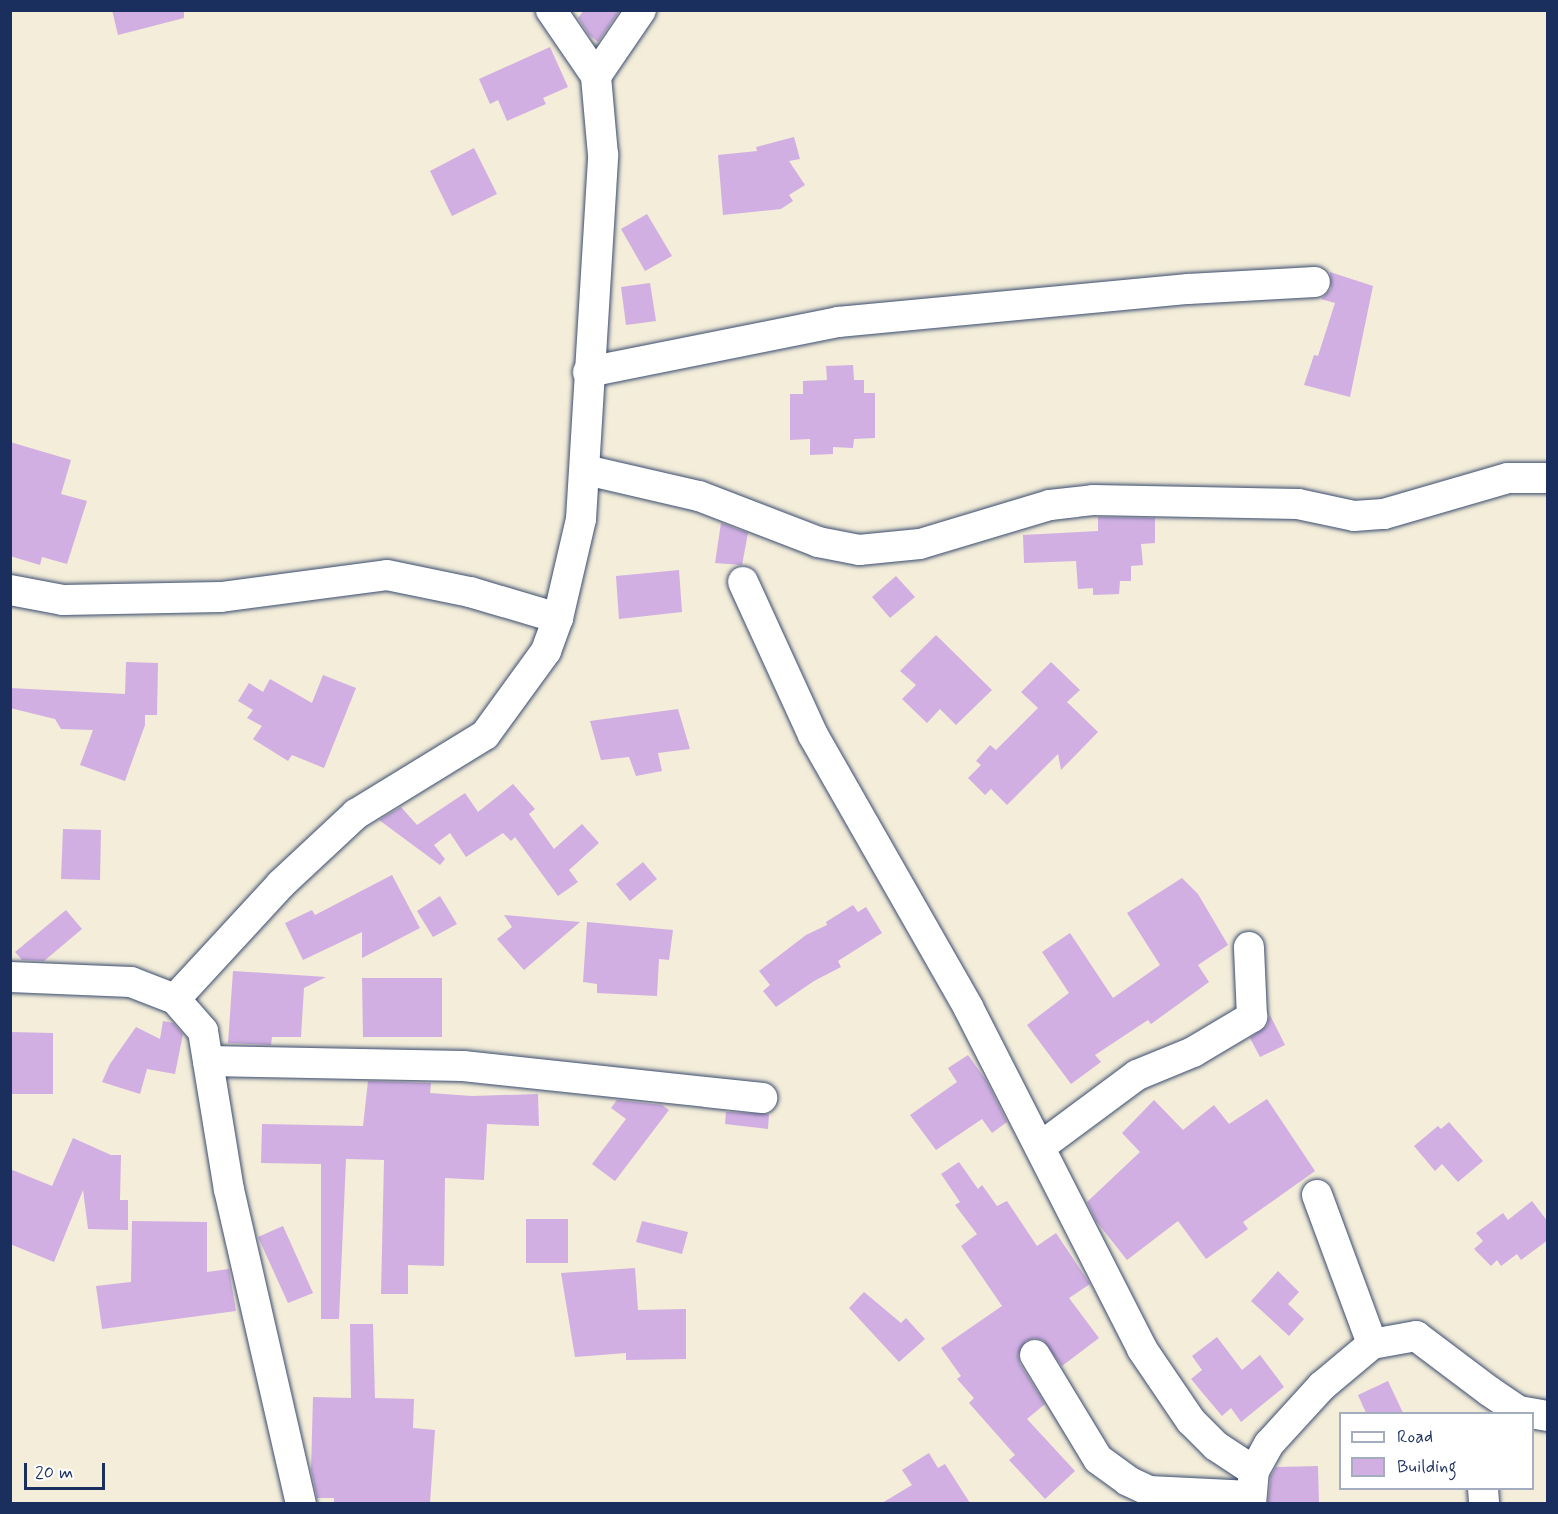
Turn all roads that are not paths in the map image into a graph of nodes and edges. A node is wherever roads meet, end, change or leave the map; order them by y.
1 (551, 10) edge
2 (641, 10) edge
3 (596, 76) junction
4 (1315, 282) dead end
5 (588, 372) junction
6 (586, 470) junction
7 (1548, 478) edge
8 (743, 582) dead end
9 (10, 590) edge
10 (558, 618) junction
11 (1249, 947) dead end
12 (10, 977) edge
13 (175, 999) junction
14 (208, 1061) junction
15 (762, 1098) dead end
16 (1040, 1147) junction
17 (1317, 1195) dead end
18 (1372, 1344) junction
19 (1035, 1355) dead end
20 (1487, 1402) edge
21 (1525, 1412) edge
22 (1252, 1490) edge
23 (301, 1503) edge

1 - 3 street
2 - 3 street
3 - 5 street
4 - 5 street
5 - 6 street
6 - 7 street
6 - 10 street
8 - 16 street
9 - 10 street
10 - 13 street
11 - 16 street
12 - 13 street
13 - 14 street
14 - 15 street
14 - 23 street
16 - 22 street
17 - 18 street
18 - 20 street
18 - 22 street
19 - 22 street
20 - 21 street

